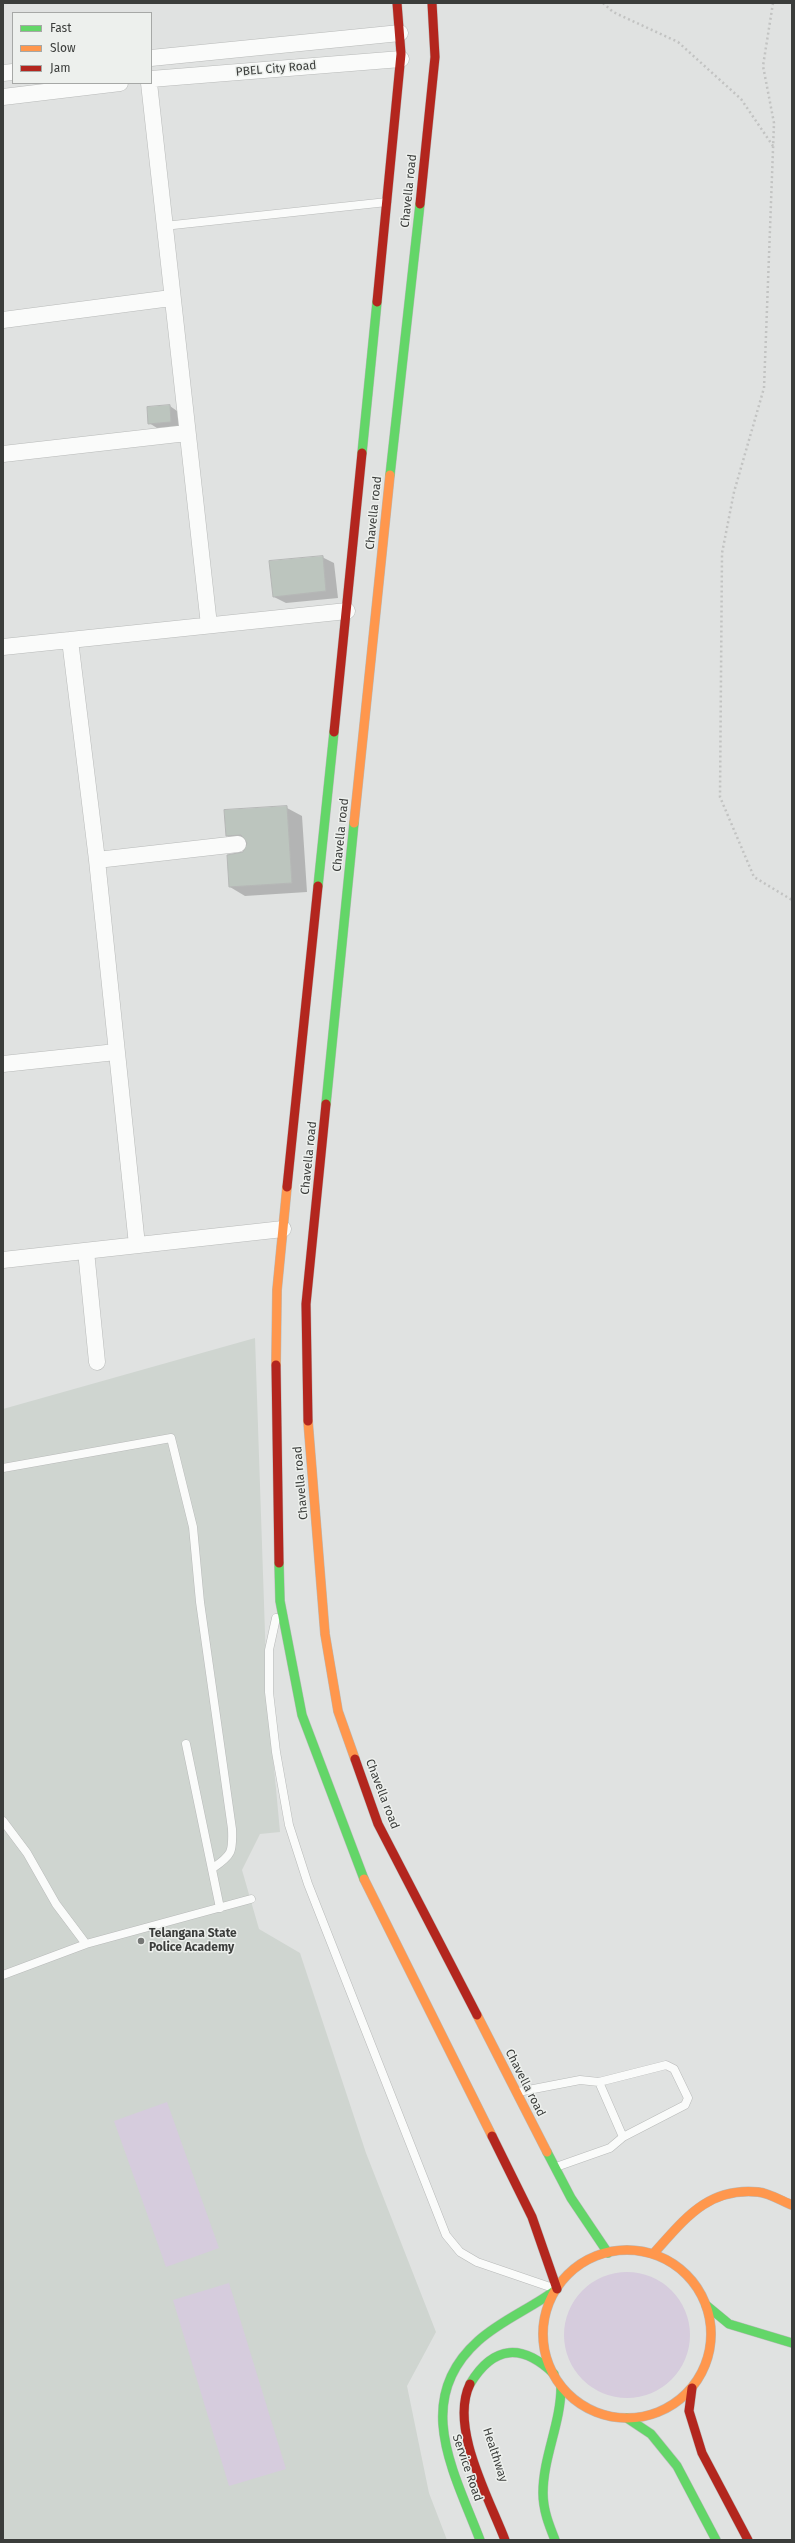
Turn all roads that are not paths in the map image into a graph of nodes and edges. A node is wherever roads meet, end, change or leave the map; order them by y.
1 (397, 3) edge
2 (432, 3) edge
3 (400, 33) junction
4 (152, 58) edge
5 (401, 59) junction
6 (152, 80) edge
7 (111, 84) edge
8 (149, 84) edge
9 (3, 96) edge
10 (388, 202) junction
11 (164, 226) junction
12 (171, 298) junction
13 (3, 320) edge
14 (187, 433) junction
15 (3, 454) edge
16 (347, 611) junction
17 (209, 625) junction
18 (70, 640) junction
19 (3, 647) edge
20 (238, 844) dead end
21 (97, 860) junction
22 (116, 1052) junction
23 (3, 1064) edge
24 (283, 1229) junction
25 (137, 1245) junction
26 (86, 1250) junction
27 (3, 1260) edge
28 (97, 1362) dead end
29 (3, 1468) edge
30 (280, 1601) junction
31 (186, 1744) dead end
32 (3, 1821) edge
33 (212, 1868) junction
34 (251, 1899) dead end
35 (220, 1908) junction
36 (86, 1944) junction
37 (3, 1975) edge
38 (600, 2082) junction
39 (517, 2092) junction
40 (623, 2137) junction
41 (555, 2167) junction
42 (792, 2205) edge
43 (608, 2253) junction
44 (653, 2254) junction
45 (557, 2289) junction
46 (706, 2305) junction
47 (792, 2342) edge
48 (554, 2374) junction
49 (562, 2386) junction
50 (692, 2388) junction
51 (627, 2418) junction
52 (480, 2540) edge
53 (505, 2540) edge
54 (555, 2540) edge
55 (716, 2540) edge
56 (748, 2540) edge

1 - 3 main road
2 - 39 main road, Chavella road
3 - 4 street, PBEL City Road
3 - 5 main road, Chavella road
5 - 6 street, PBEL City Road
5 - 10 main road, Chavella road
7 - 9 street
8 - 11 street
10 - 11 lane
10 - 16 main road, Chavella road
11 - 12 street
12 - 13 street
12 - 14 street
14 - 15 street
14 - 17 street
16 - 17 street
16 - 24 main road, Chavella road
17 - 18 street
18 - 19 street
18 - 21 street
20 - 21 street
21 - 22 street
22 - 23 street
22 - 25 street
24 - 25 street
24 - 30 main road, Chavella road
25 - 26 street
26 - 27 street
26 - 28 street
29 - 33 lane
30 - 45 main road, Chavella road
30 - 45 lane
31 - 33 lane
32 - 36 lane
33 - 35 lane
34 - 35 lane
35 - 36 lane
36 - 37 lane
38 - 39 lane
38 - 40 lane
38 - 40 lane
39 - 41 main road, Chavella road
40 - 41 lane
41 - 43 main road, Chavella road
42 - 44 main road
43 - 44 main road
43 - 45 main road
44 - 46 main road
45 - 48 main road
45 - 52 main road, Service Road
46 - 47 main road
46 - 50 main road
48 - 49 main road
48 - 53 main road, Service Road
49 - 51 main road
49 - 54 main road
50 - 51 main road
50 - 56 main road
51 - 55 main road

